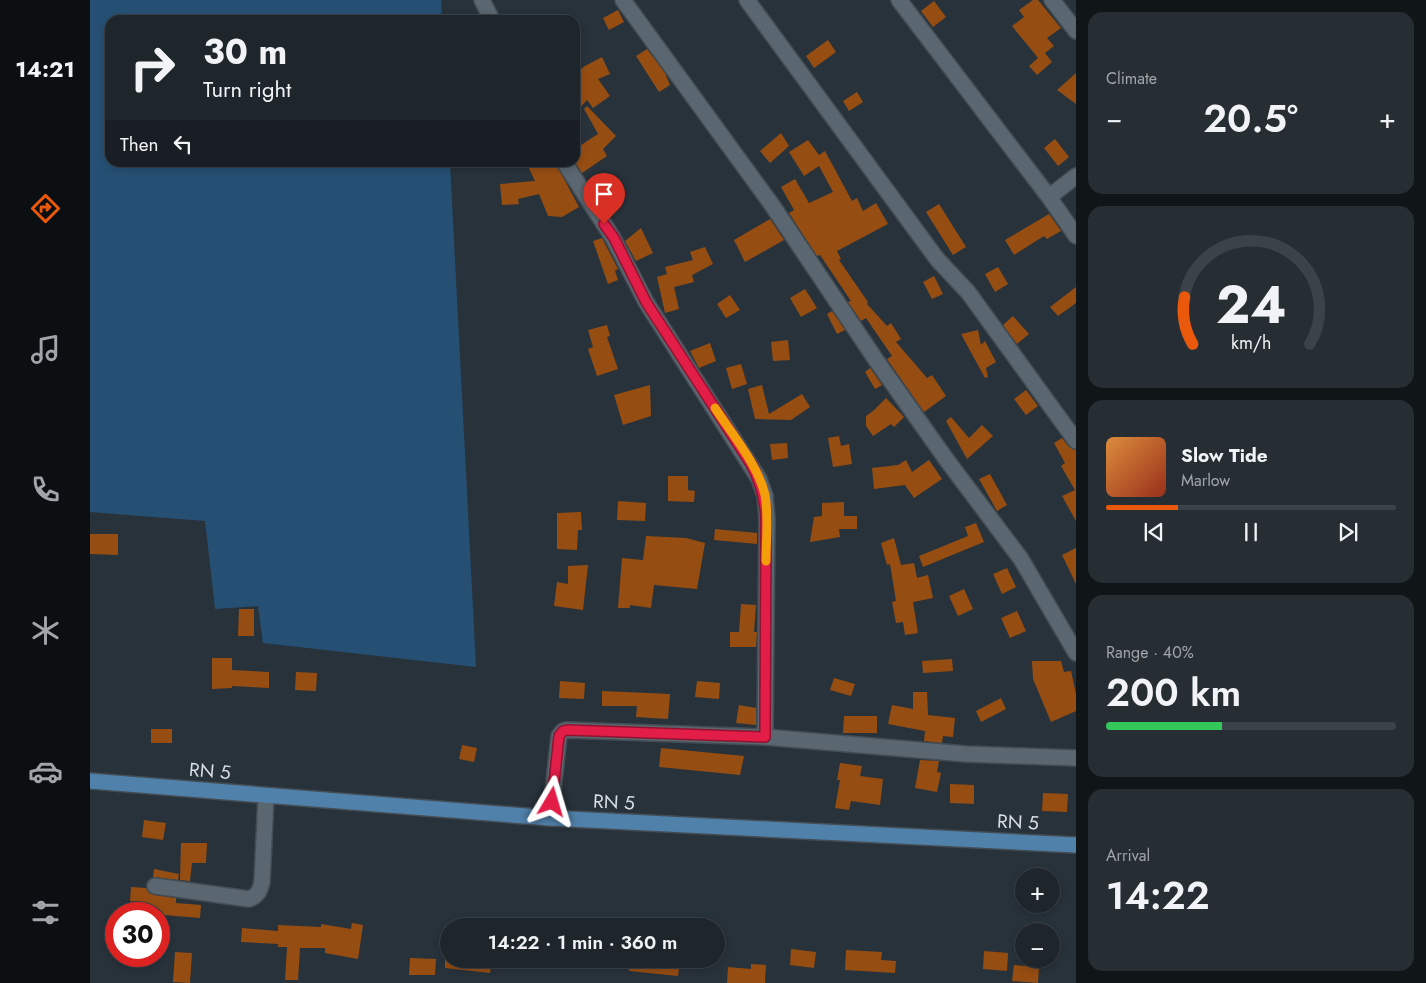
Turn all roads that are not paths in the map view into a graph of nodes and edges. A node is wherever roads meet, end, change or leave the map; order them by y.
1 (482, 0) edge
2 (623, 0) edge
3 (747, 0) edge
4 (899, 0) edge
5 (1052, 0) edge
6 (490, 15) edge
7 (1076, 31) edge
8 (567, 167) edge
9 (1076, 176) edge
10 (1049, 198) junction
11 (1076, 236) edge
12 (1076, 441) edge
13 (1076, 653) edge
14 (765, 737) junction
15 (1076, 758) edge
16 (90, 782) edge
17 (266, 796) junction
18 (550, 818) junction
19 (1076, 846) edge
20 (155, 886) dead end

1 - 6 street
2 - 13 street
3 - 12 street
4 - 10 street
5 - 7 street
8 - 14 street
9 - 10 street
10 - 11 street
14 - 15 street
14 - 18 street
16 - 17 main road, RN 5 / RN 5
17 - 18 main road, RN 5 / RN 5
17 - 20 street
18 - 19 main road, RN 5 / RN 5

